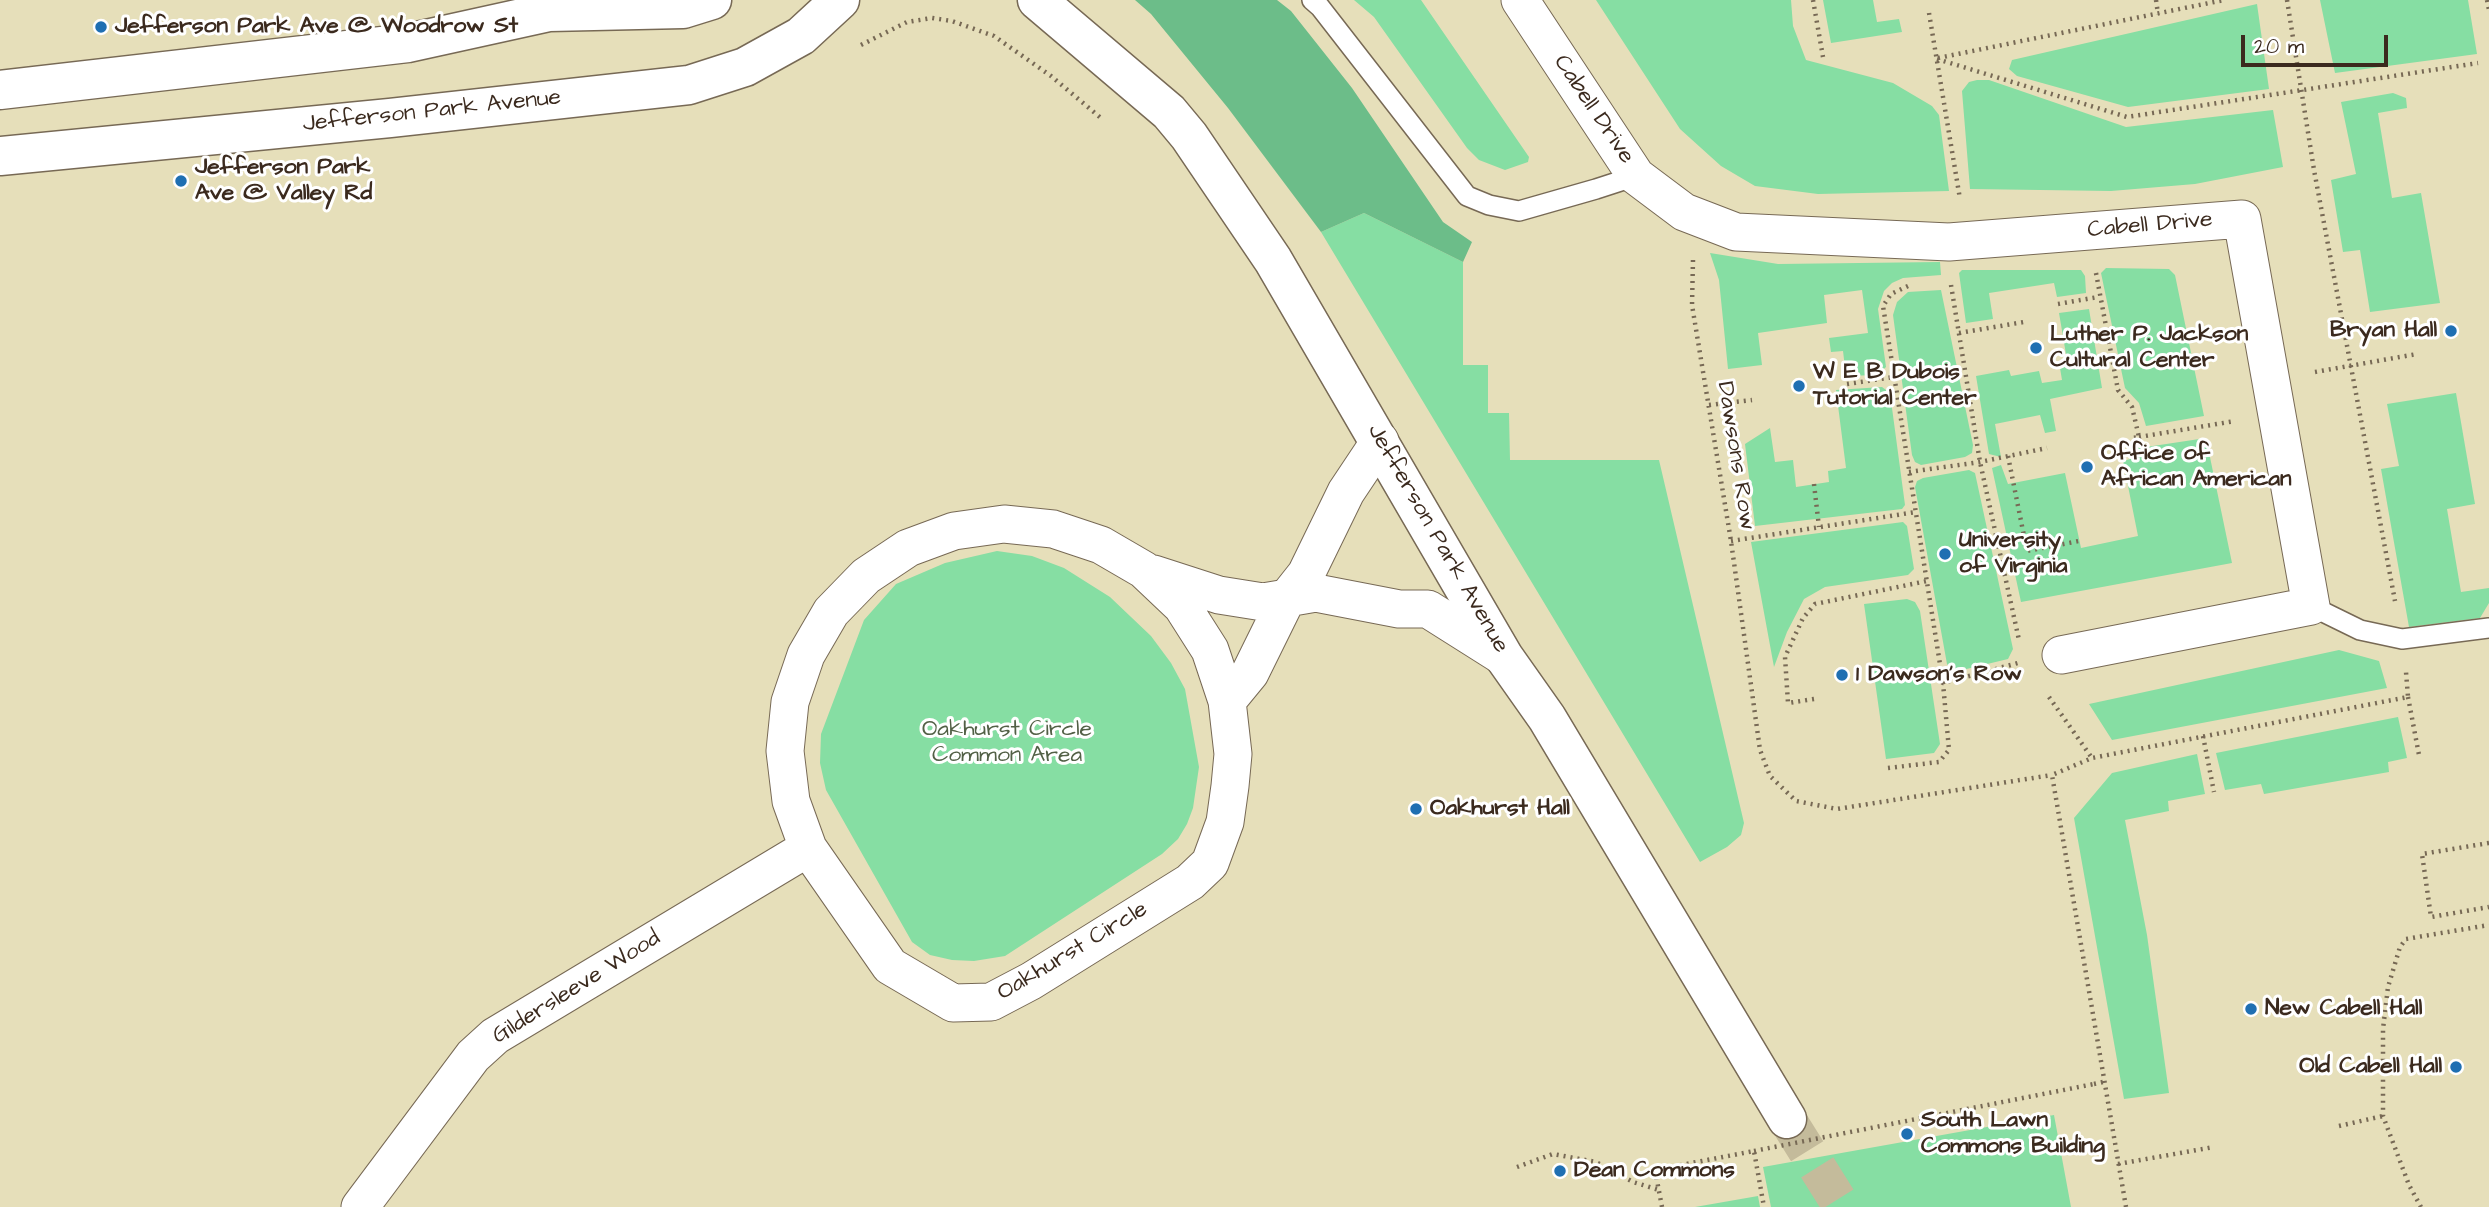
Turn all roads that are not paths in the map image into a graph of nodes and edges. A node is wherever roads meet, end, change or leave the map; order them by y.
1 (712, 0) edge
2 (840, 0) edge
3 (1037, 0) edge
4 (1312, 0) edge
5 (1520, 0) edge
6 (563, 6) edge
7 (0, 90) edge
8 (5, 160) edge
9 (1636, 176) junction
10 (1380, 441) junction
11 (1144, 570) junction
12 (1287, 598) junction
13 (2311, 606) junction
14 (2489, 628) edge
15 (2061, 655) road end
16 (1504, 657) junction
17 (1227, 701) junction
18 (808, 848) junction
19 (1787, 1119) tunnel mouth
20 (360, 1207) edge

1 - 6 main road
2 - 8 main road, Jefferson Park Avenue
3 - 10 main road, Jefferson Park Avenue
4 - 9 lane
5 - 9 street, Cabell Drive
6 - 7 main road
9 - 13 street, Cabell Drive
10 - 12 street
10 - 16 main road, Jefferson Park Avenue
11 - 12 street
11 - 17 street, Oakhurst Circle
11 - 18 street, Oakhurst Circle
12 - 16 street
12 - 17 street
13 - 14 lane
13 - 15 street
16 - 19 main road, Jefferson Park Avenue
17 - 18 street, Oakhurst Circle
18 - 20 street, Gildersleeve Wood

